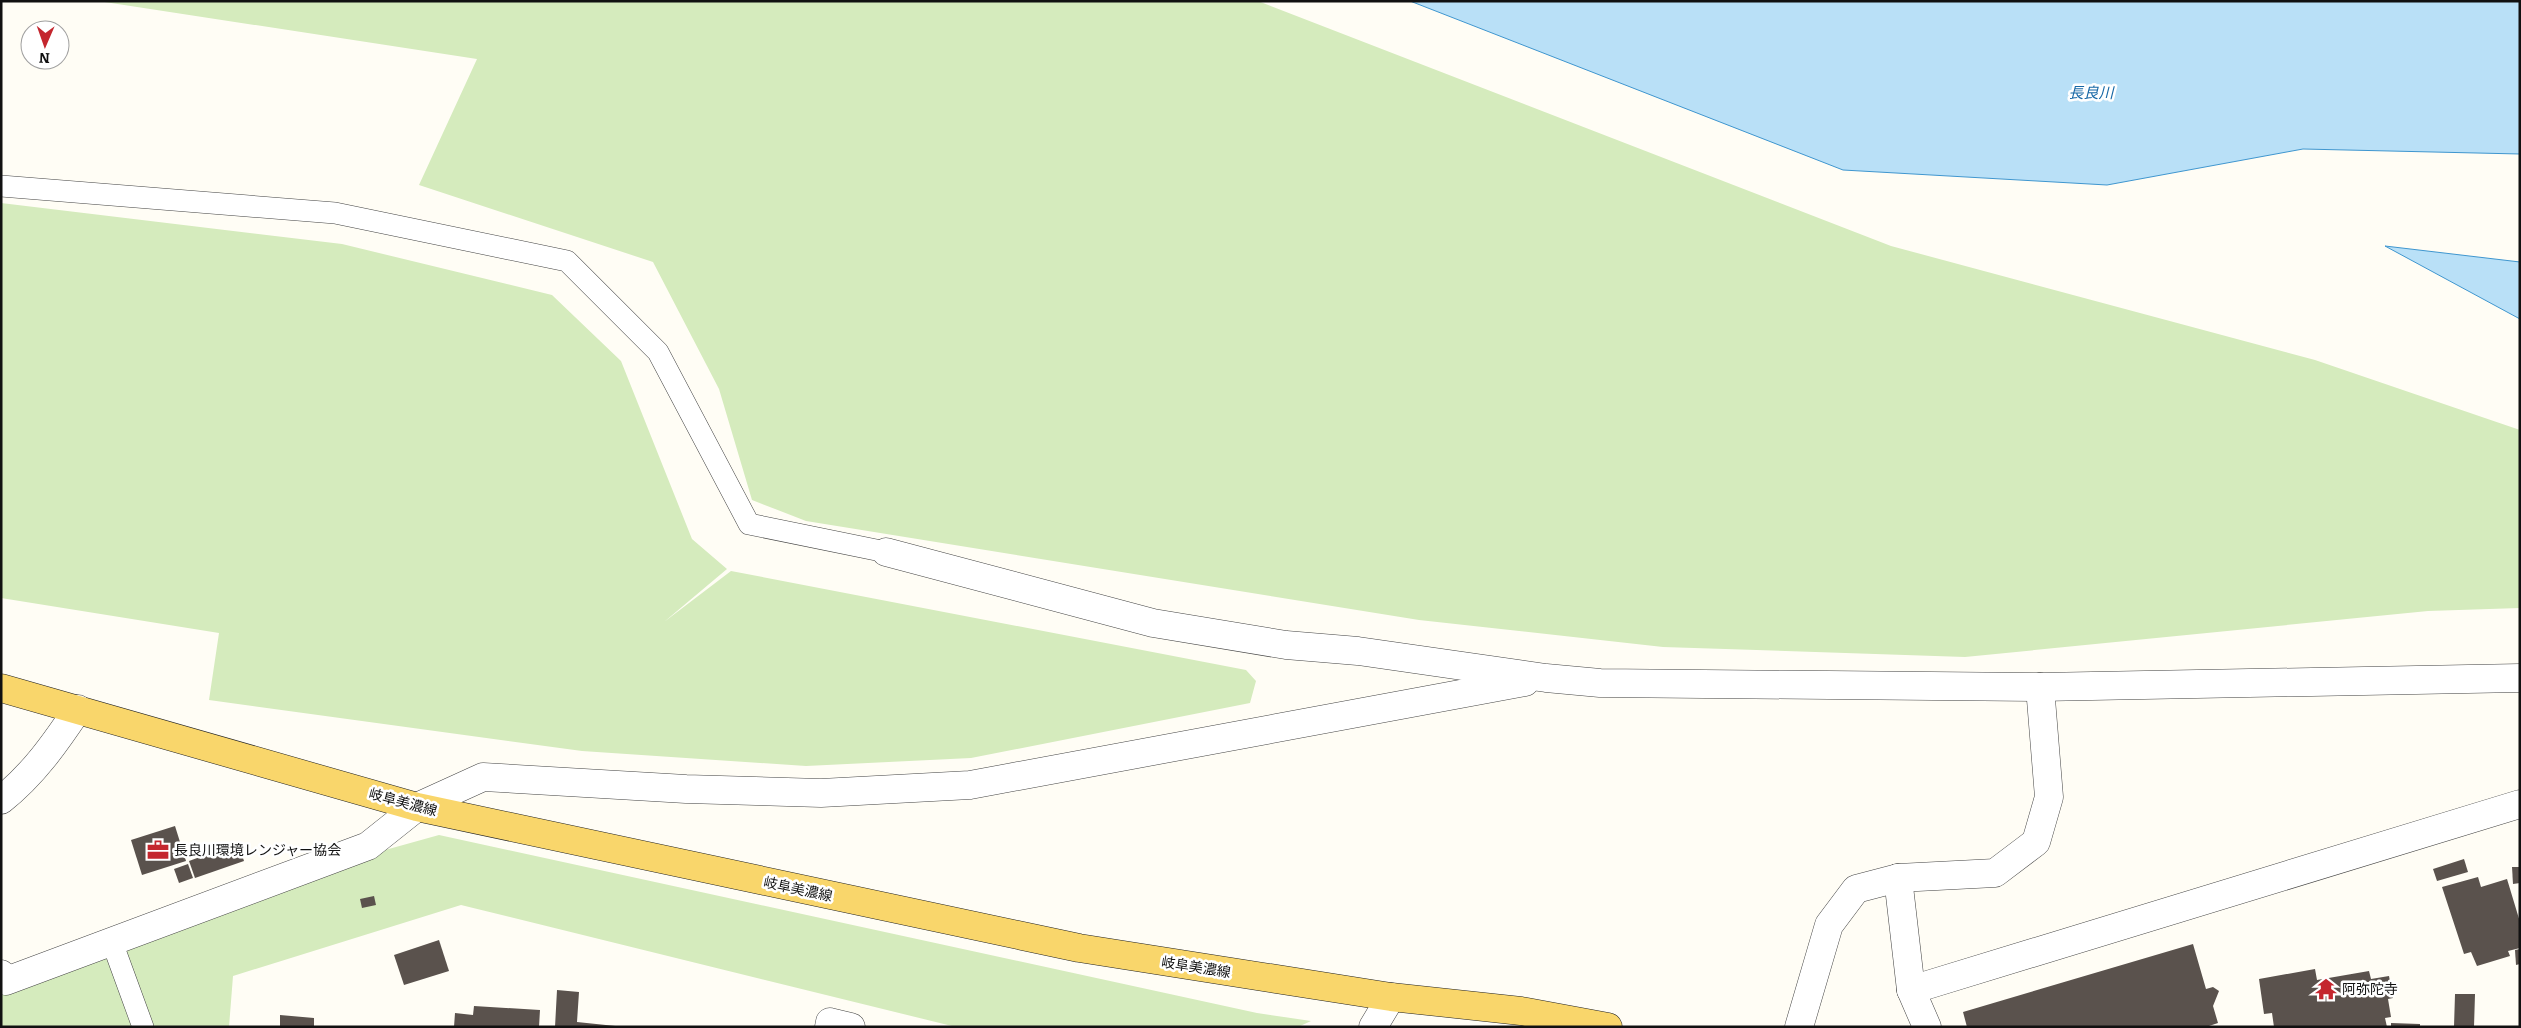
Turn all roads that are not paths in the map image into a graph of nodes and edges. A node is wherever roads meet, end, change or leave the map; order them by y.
1 (1, 186) edge
2 (886, 552) joint
3 (1546, 678) junction
4 (2520, 678) edge
5 (2040, 687) junction
6 (1, 688) edge
7 (78, 708) junction
8 (1, 800) edge
9 (2520, 804) edge
10 (417, 807) junction
11 (1898, 878) junction
12 (112, 942) junction
13 (1, 974) edge
14 (1911, 990) junction
15 (1391, 997) junction
16 (143, 1027) edge
17 (829, 1027) edge
18 (851, 1027) edge
19 (1373, 1027) edge
20 (1608, 1027) edge
21 (1799, 1027) edge
22 (1927, 1027) edge

1 - 2 lane
2 - 3 street
3 - 5 street
3 - 10 street
4 - 5 street
5 - 11 street
6 - 7 main road, 岐阜美濃線
7 - 8 street
7 - 10 main road, 岐阜美濃線
9 - 14 street
10 - 12 street
10 - 15 main road, 岐阜美濃線
11 - 14 street
11 - 21 street
12 - 13 street
12 - 16 lane
14 - 22 street
15 - 19 street
15 - 20 main road, 岐阜美濃線
17 - 18 street

